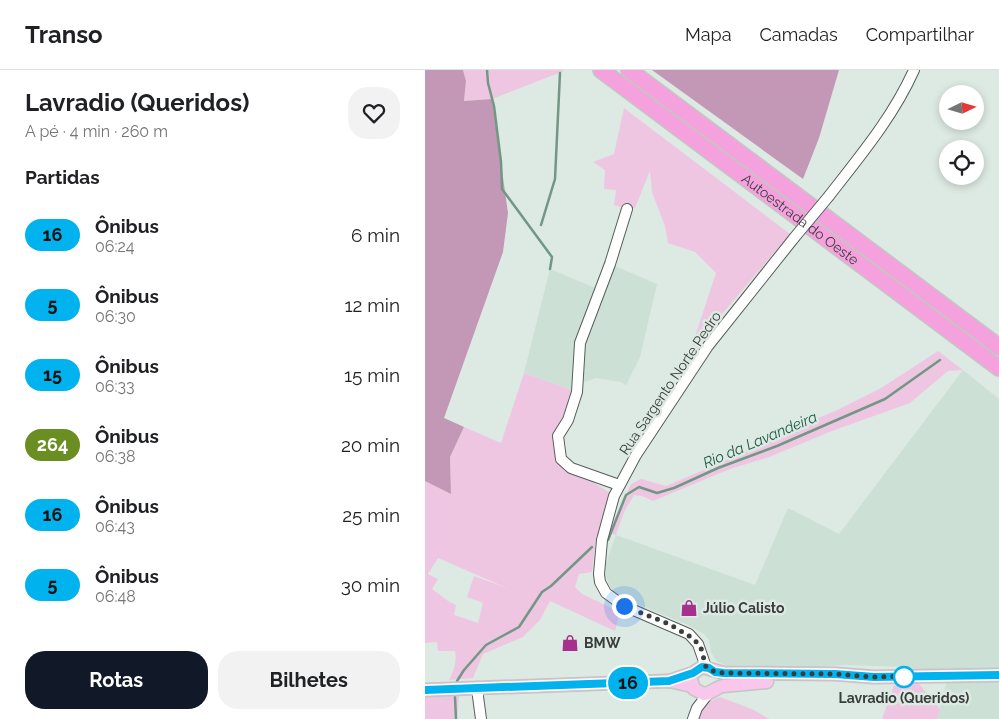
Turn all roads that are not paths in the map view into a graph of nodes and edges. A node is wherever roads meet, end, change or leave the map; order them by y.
1 (601, 70) edge
2 (629, 70) edge
3 (914, 70) edge
4 (627, 208) dead end
5 (999, 347) edge
6 (999, 368) edge
7 (619, 485) junction
8 (703, 670) junction
9 (999, 675) edge
10 (778, 677) junction
11 (669, 681) junction
12 (477, 689) junction
13 (425, 690) edge
14 (703, 690) junction
15 (481, 719) edge
16 (693, 719) edge

1 - 6 highway, Autoestrada do Oeste
2 - 5 highway, Autoestrada do Oeste
3 - 7 street, Rua Sargento Norte Pedro, bridge
4 - 7 street
7 - 8 street, Rua Sargento Norte Pedro
8 - 10 main road
8 - 11 main road
8 - 14 main road
8 - 14 main road
9 - 10 main road
10 - 14 main road
11 - 12 main road
11 - 14 main road
12 - 13 main road
12 - 15 street
14 - 16 street

